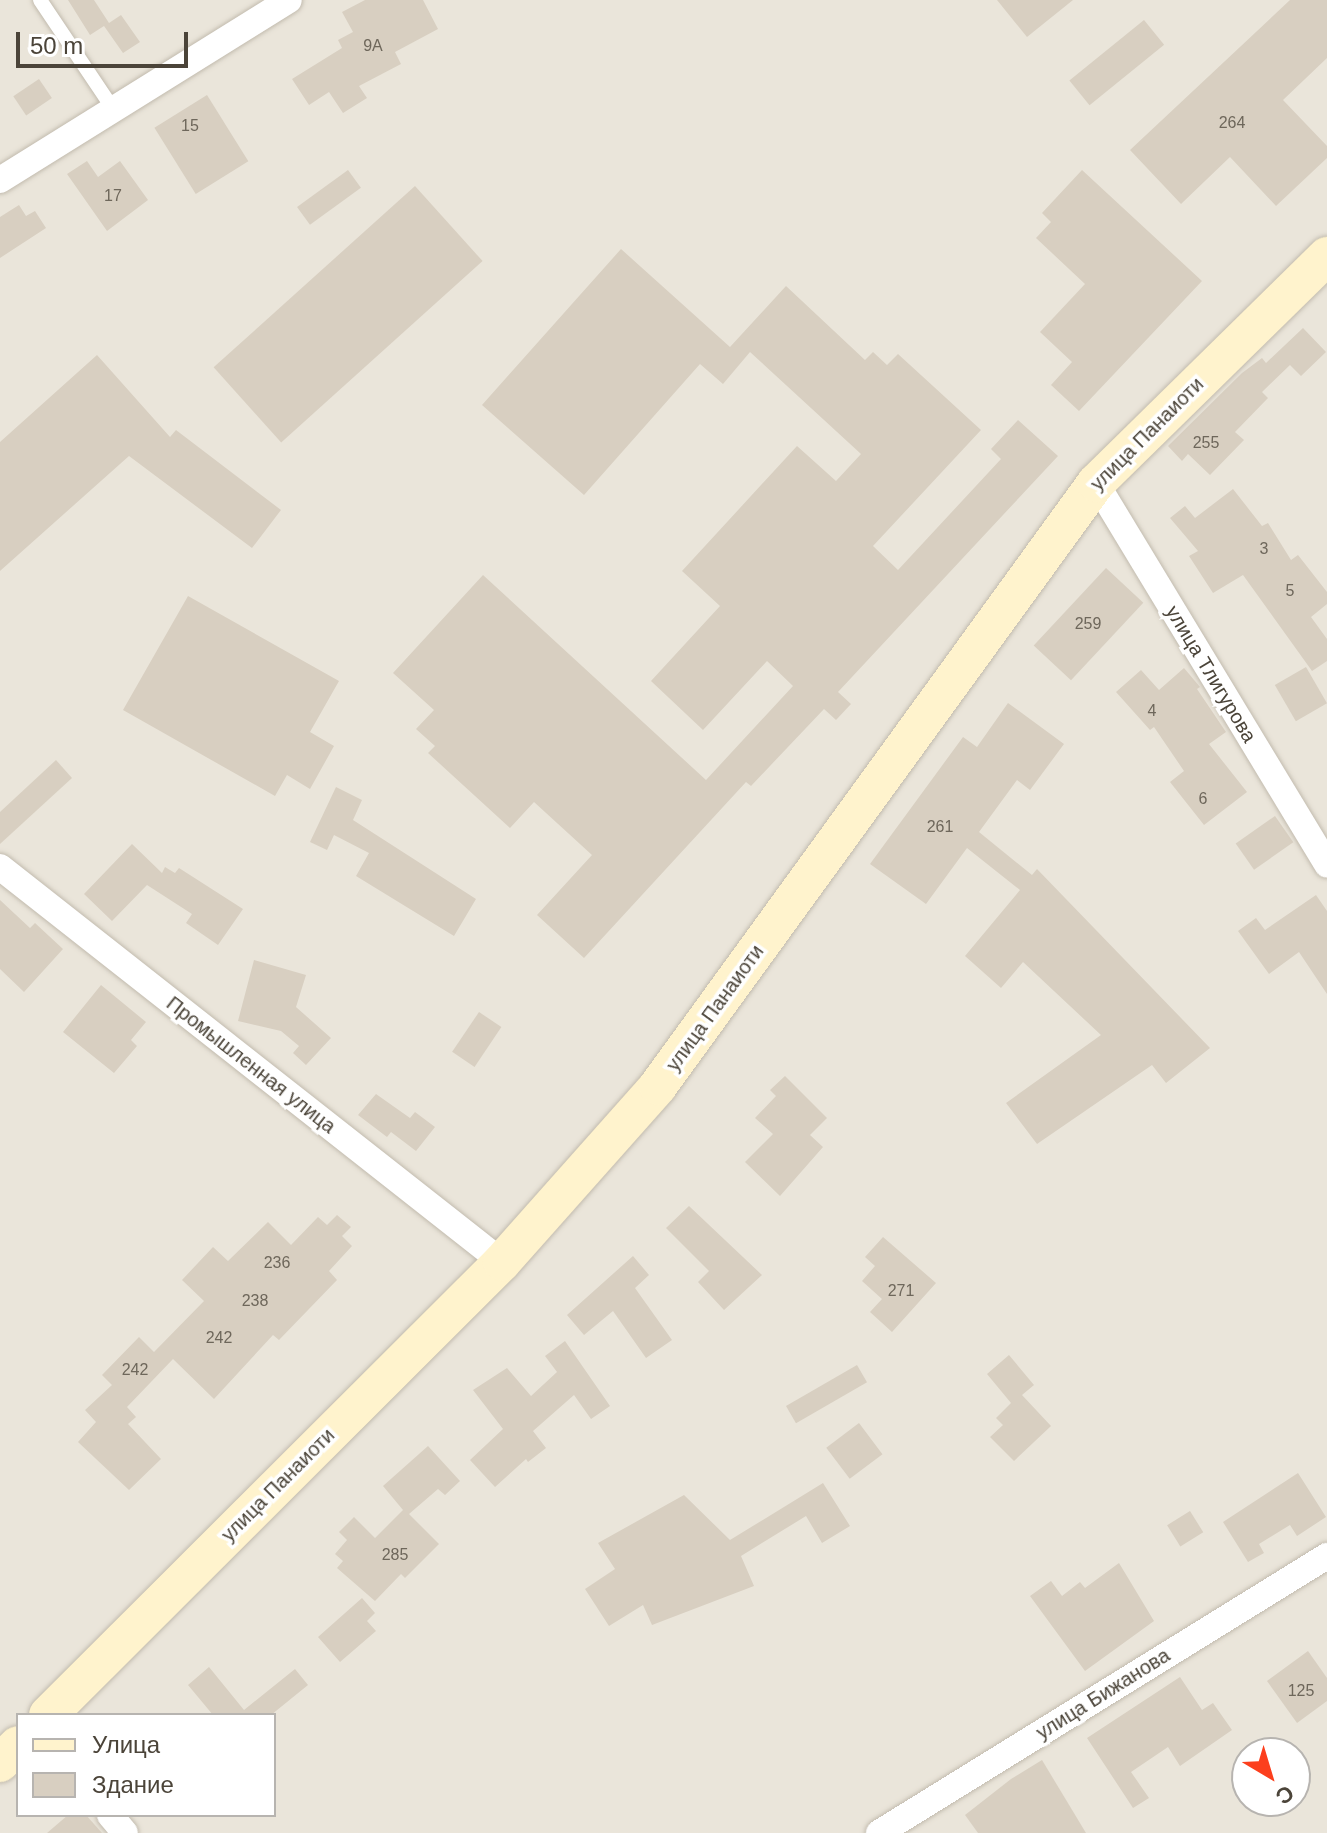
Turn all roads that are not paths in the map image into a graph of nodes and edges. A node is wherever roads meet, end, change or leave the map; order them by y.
1 (40, 0) edge
2 (289, 0) edge
3 (112, 107) junction
4 (0, 180) edge
5 (1327, 256) edge
6 (1096, 483) junction
7 (1327, 865) edge
8 (0, 867) edge
9 (502, 1262) junction
10 (1327, 1556) edge
11 (50, 1713) edge
12 (16, 1747) edge
13 (0, 1763) edge
14 (112, 1817) edge
15 (125, 1833) edge
16 (879, 1833) edge

1 - 3 lane
2 - 3 street
3 - 4 street
5 - 6 street, улица Панаиоти
6 - 7 street, улица Тлигурова
6 - 9 street, улица Панаиоти
8 - 9 street, Промышленная улица
9 - 11 street, улица Панаиоти
10 - 16 street, улица Бижанова
12 - 13 street
14 - 15 street

